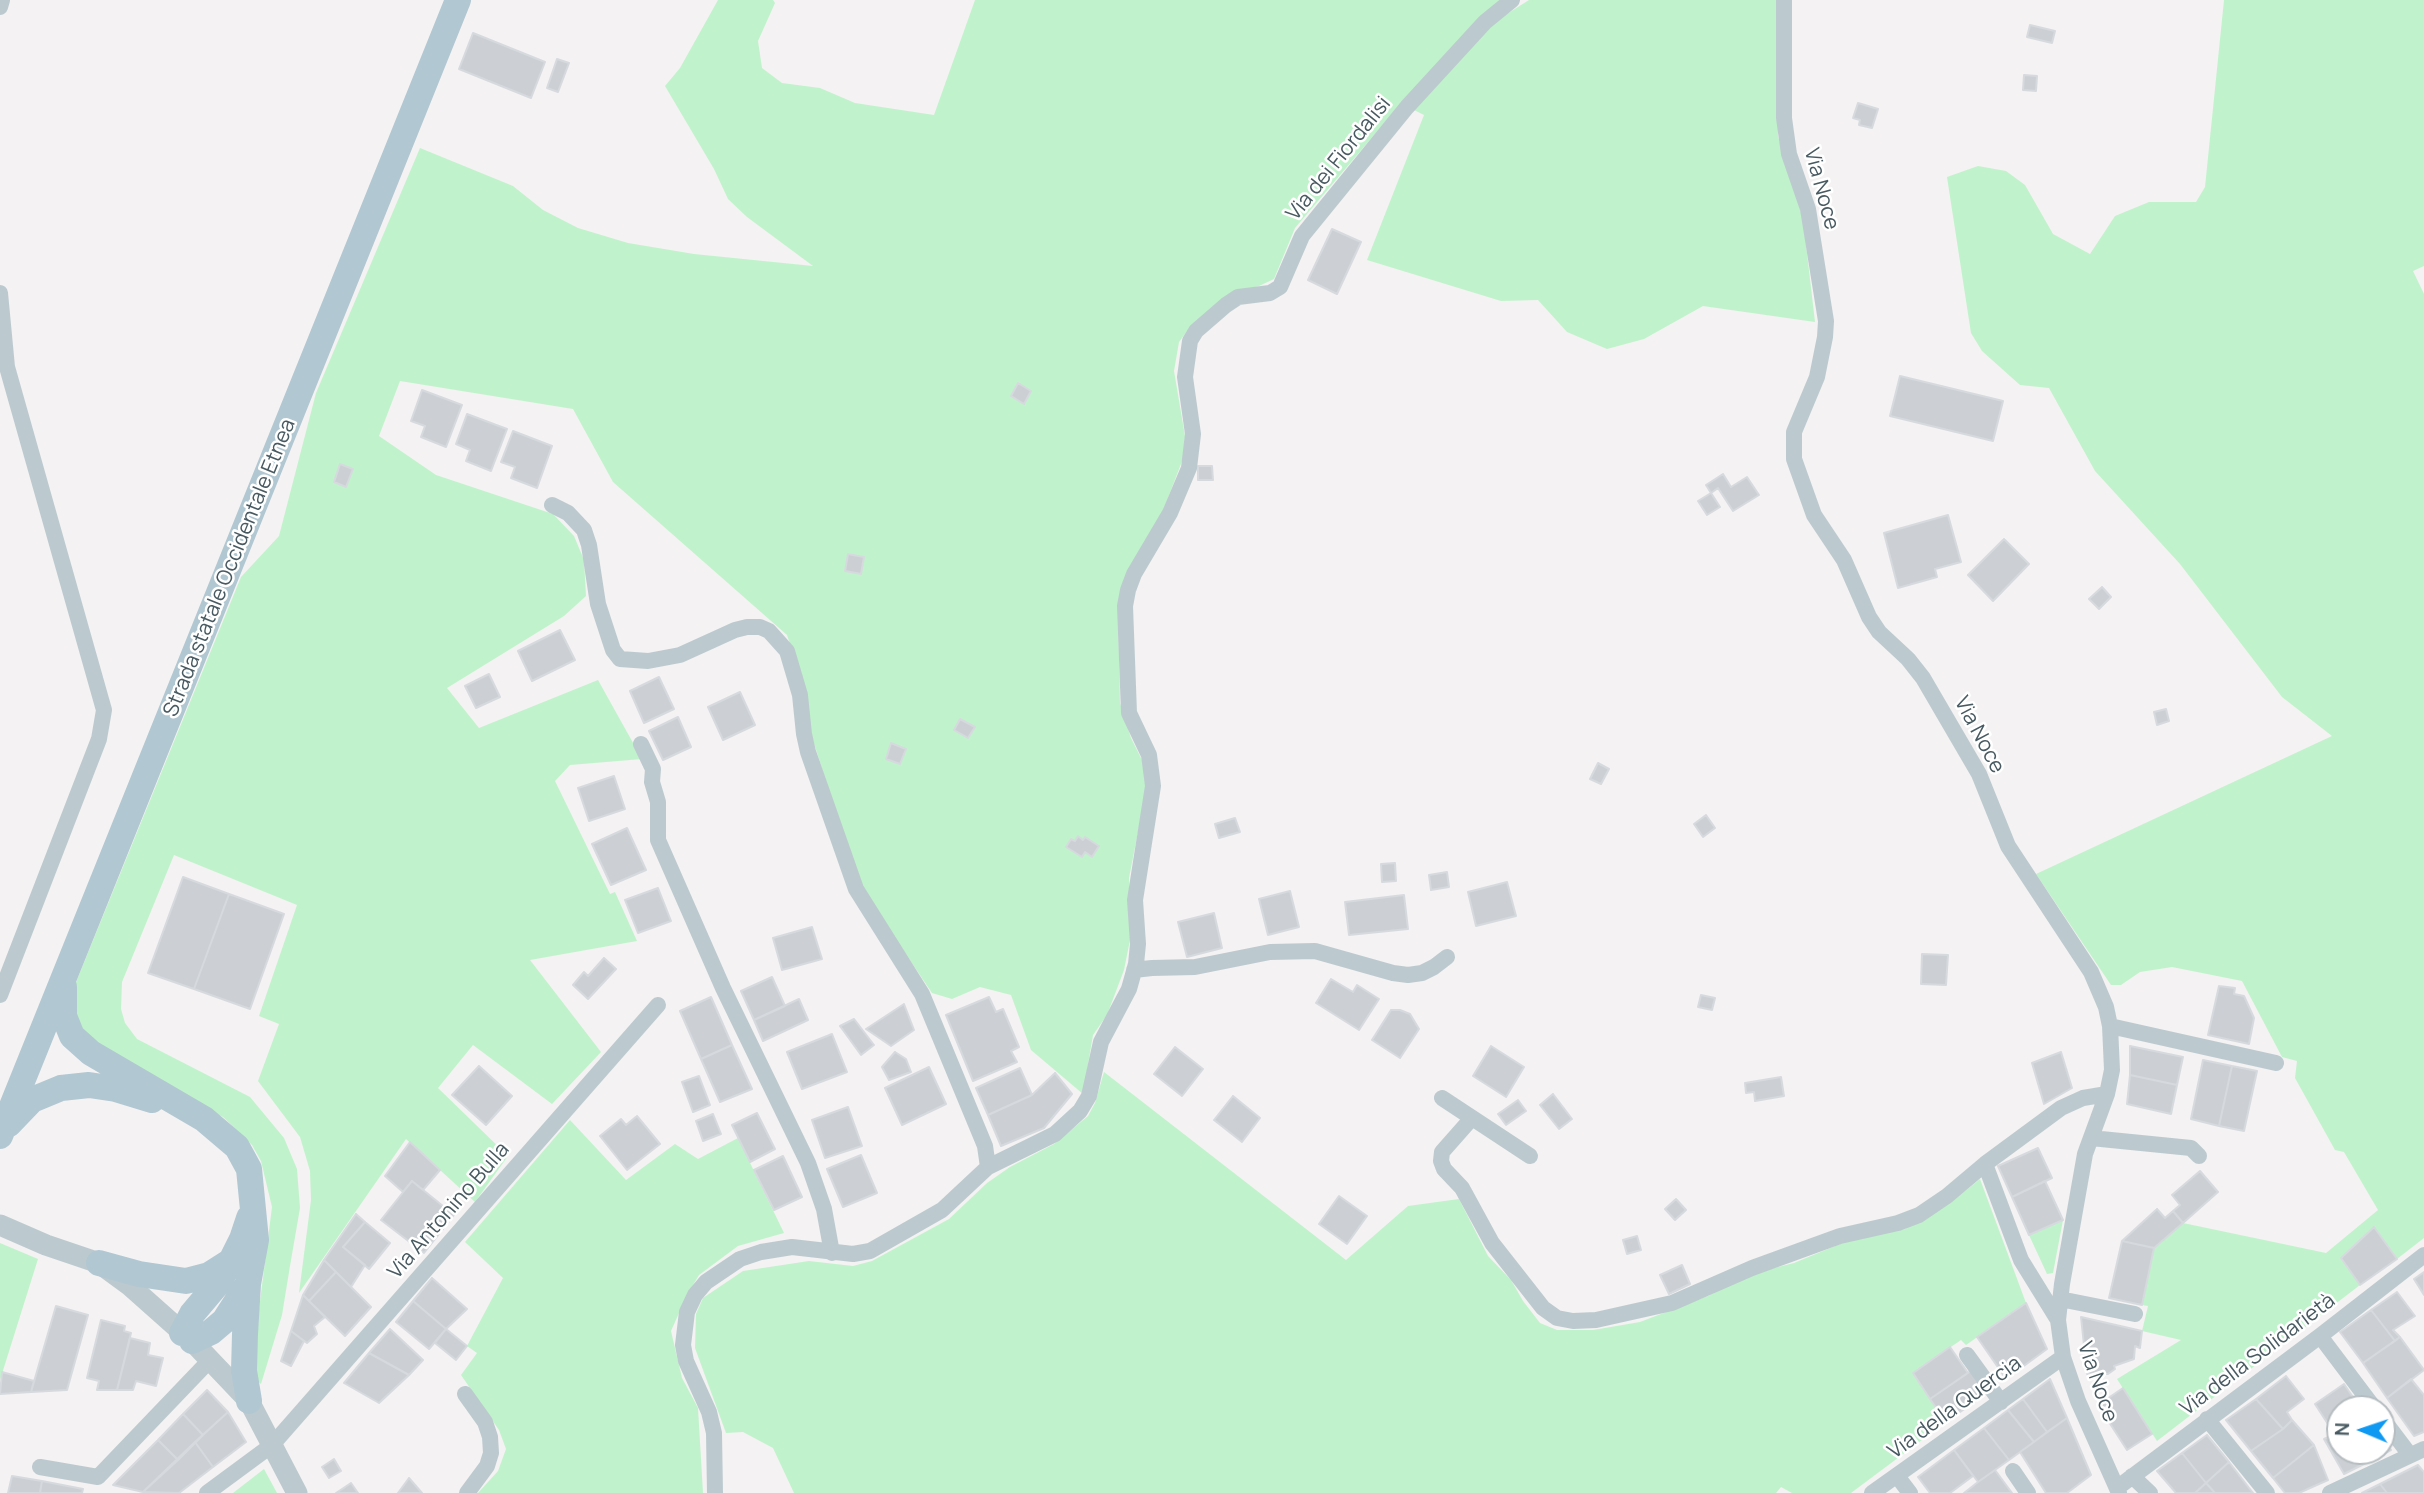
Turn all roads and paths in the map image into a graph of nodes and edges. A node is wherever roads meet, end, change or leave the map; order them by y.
1 (2, 0) edge
2 (458, 0) edge
3 (1512, 0) edge
4 (1784, 0) edge
5 (0, 7) edge
6 (0, 293) edge
7 (552, 505) dead end
8 (641, 744) dead end
9 (1447, 957) dead end
10 (1134, 970) junction
11 (64, 981) junction
12 (0, 995) edge
13 (658, 1005) dead end
14 (2110, 1026) junction
15 (2276, 1063) dead end
16 (2107, 1094) junction
17 (1442, 1098) dead end
18 (190, 1112) junction
19 (1472, 1118) junction
20 (1, 1133) edge
21 (2091, 1138) junction
22 (1531, 1156) dead end
23 (2199, 1156) dead end
24 (1985, 1164) junction
25 (988, 1167) junction
26 (253, 1203) junction
27 (0, 1224) edge
28 (832, 1252) junction
29 (2424, 1255) edge
30 (231, 1261) junction
31 (99, 1263) junction
32 (248, 1284) junction
33 (2060, 1299) junction
34 (2135, 1314) dead end
35 (2058, 1320) junction
36 (2320, 1336) junction
37 (187, 1337) junction
38 (1967, 1355) dead end
39 (2063, 1357) junction
40 (210, 1360) junction
41 (465, 1394) dead end
42 (2364, 1395) edge
43 (249, 1401) junction
44 (2001, 1402) junction
45 (2207, 1419) junction
46 (2396, 1432) edge
47 (272, 1445) junction
48 (2417, 1452) edge
49 (40, 1467) dead end
50 (2012, 1471) dead end
51 (1897, 1476) junction
52 (2133, 1476) junction
53 (2118, 1490) edge
54 (206, 1493) edge
55 (297, 1493) edge
56 (467, 1493) edge
57 (715, 1493) edge
58 (1872, 1493) edge
59 (1910, 1493) edge
60 (2028, 1493) edge
61 (2150, 1493) edge
62 (2266, 1493) edge
63 (2330, 1493) edge

1 - 5 street
2 - 11 main road, Strada statale Occidentale Etnea
3 - 10 street, Via dei Fiordalisi
4 - 14 street, Via Noce
6 - 12 street
7 - 25 street
8 - 28 street
9 - 10 street
10 - 25 street, Via dei Fiordalisi
11 - 18 main road
11 - 20 main road, Strada statale Occidentale Etnea
13 - 47 street, Via Antonino Bulla
14 - 15 street
14 - 16 street, Via Noce
16 - 21 street, Via Noce
16 - 24 street
17 - 19 street
18 - 20 main road
18 - 26 main road
19 - 22 street
19 - 24 street
21 - 23 street
21 - 33 street, Via Noce
24 - 35 street
25 - 28 street, Via dei Fiordalisi
26 - 30 main road
26 - 32 main road
27 - 31 street
28 - 57 street, Via dei Fiordalisi
29 - 36 street, Via della Solidarietà
30 - 31 main road
30 - 37 main road
31 - 37 street
32 - 37 main road
32 - 43 main road
33 - 34 street
33 - 35 street, Via Noce
35 - 39 street, Via Noce
36 - 42 street
36 - 45 street, Via della Solidarietà
37 - 40 street
38 - 44 street
39 - 44 street, Via della Quercia
39 - 53 street, Via Noce
40 - 43 street
40 - 49 street
41 - 56 street
43 - 47 street
44 - 51 street, Via della Quercia
45 - 52 street, Via della Solidarietà
45 - 62 street
46 - 48 street
47 - 54 street, Via Antonino Bulla
47 - 55 street
48 - 63 street
50 - 60 street
51 - 58 street, Via della Quercia
51 - 59 street
52 - 53 street, Via della Solidarietà
52 - 61 street

